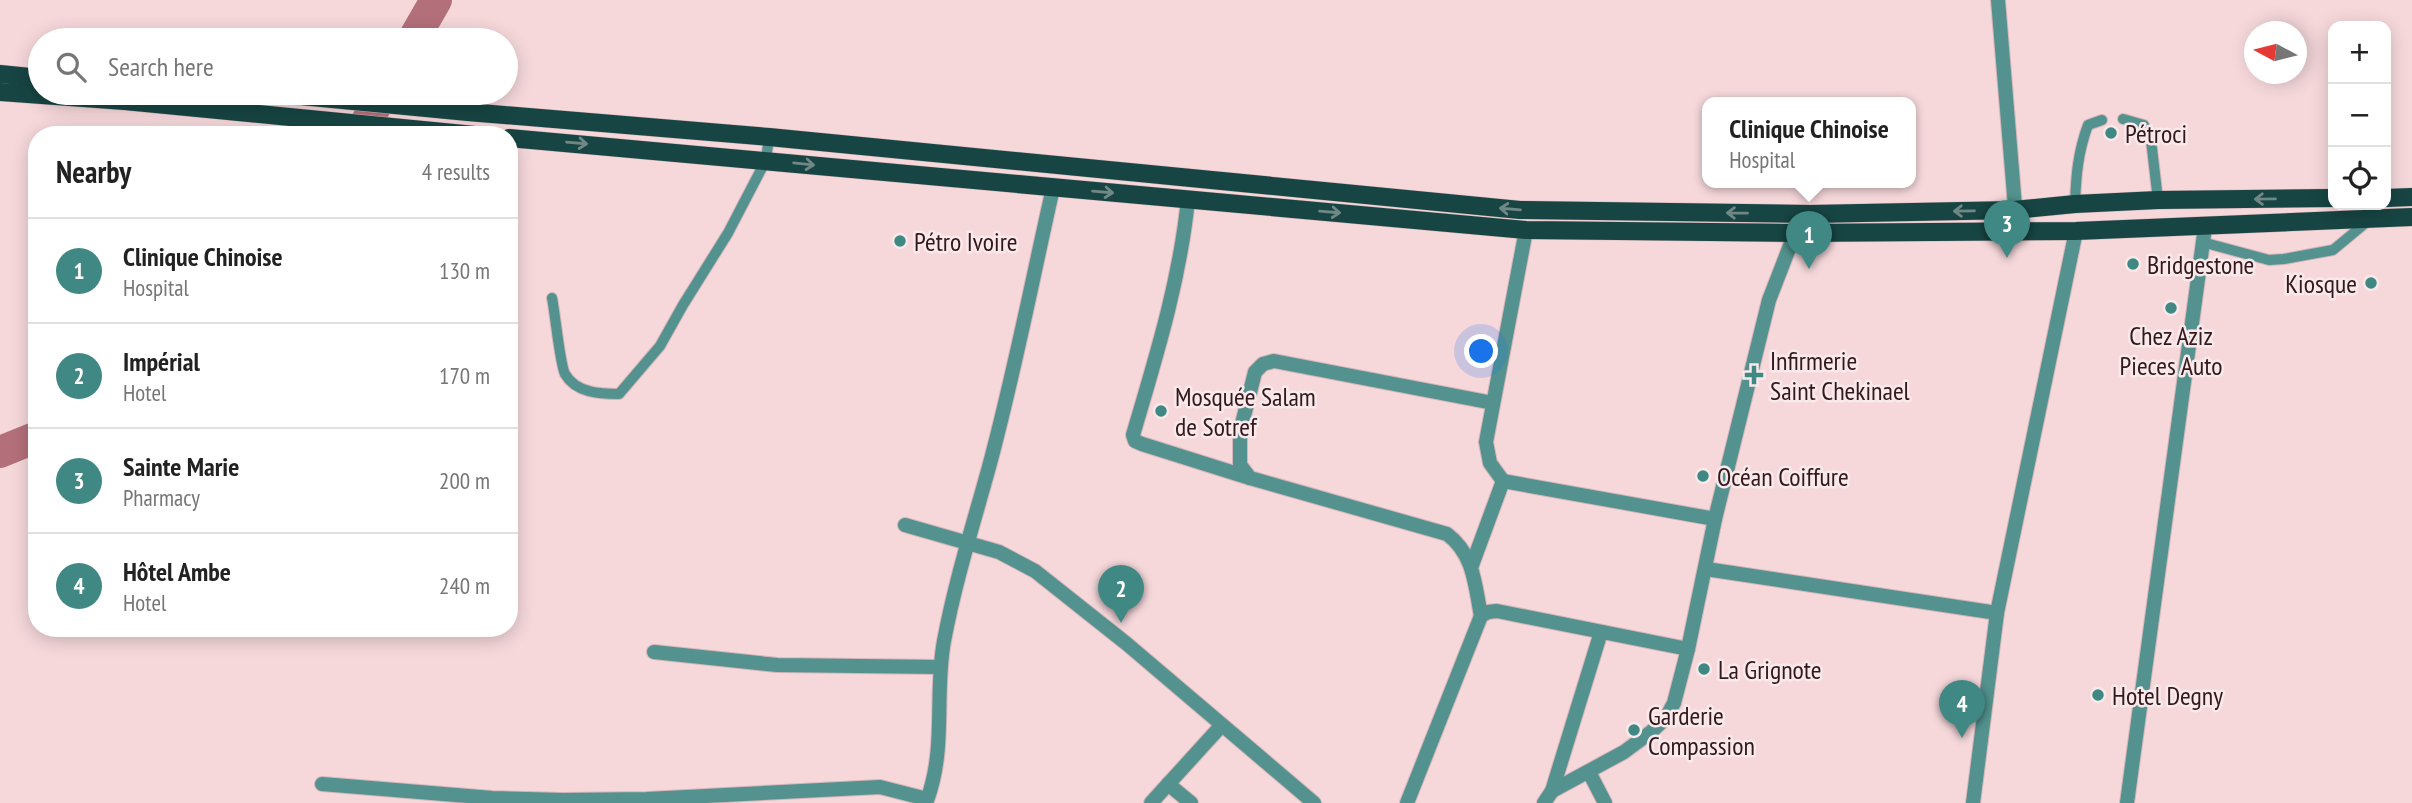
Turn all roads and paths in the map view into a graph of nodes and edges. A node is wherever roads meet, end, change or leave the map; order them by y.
1 (1998, 0) edge
2 (0, 74) edge
3 (28, 77) edge
4 (0, 92) edge
5 (28, 94) edge
6 (155, 105) edge
7 (389, 105) edge
8 (2123, 119) dead end
9 (2102, 120) dead end
10 (385, 126) edge
11 (769, 137) junction
12 (518, 139) edge
13 (765, 160) junction
14 (1053, 188) junction
15 (2412, 197) edge
16 (2328, 198) edge
17 (2391, 198) edge
18 (1188, 200) junction
19 (2158, 200) junction
20 (2076, 204) junction
21 (2014, 210) junction
22 (2412, 216) edge
23 (2372, 217) junction
24 (1526, 230) junction
25 (2076, 230) junction
26 (2017, 231) junction
27 (1795, 233) junction
28 (2204, 234) junction
29 (552, 298) dead end
30 (1493, 403) junction
31 (1250, 478) junction
32 (1503, 481) junction
33 (1715, 519) junction
34 (905, 525) dead end
35 (966, 541) junction
36 (1472, 565) junction
37 (1706, 569) junction
38 (1997, 613) junction
39 (1481, 616) junction
40 (1601, 632) junction
41 (1688, 649) junction
42 (654, 652) dead end
43 (940, 667) junction
44 (1221, 726) junction
45 (1589, 772) junction
46 (322, 784) dead end
47 (1168, 784) junction
48 (1548, 797) edge
49 (741, 798) edge
50 (927, 801) edge
51 (1151, 803) edge
52 (1191, 803) edge
53 (1314, 803) edge
54 (1406, 803) edge
55 (1605, 803) edge
56 (1973, 803) edge
57 (2127, 803) edge

1 - 21 street
2 - 3 main road
4 - 5 main road
6 - 10 main road
7 - 11 main road
8 - 19 lane
9 - 20 lane
11 - 13 lane
21 -> 11 main road
12 -> 13 main road
13 -> 14 main road
13 - 29 lane
14 -> 18 main road
14 - 35 street
15 - 17 main road
16 -> 19 main road
18 -> 24 main road
18 - 31 street
19 - 20 main road
20 - 21 main road
21 - 26 street
22 - 23 main road
23 - 28 main road
23 - 28 lane
24 - 27 main road
24 - 30 street
25 - 26 main road
25 - 28 main road
25 - 38 street
26 - 27 main road
27 - 33 street
28 - 57 street
30 - 31 street
30 - 32 street
31 - 36 street
32 - 33 street
32 - 36 street
33 - 37 street
34 - 35 street
35 - 43 street
35 - 44 street
36 - 39 street
37 - 38 street
37 - 41 street
38 - 56 street
39 - 40 street
39 - 54 street
40 - 41 street
40 - 48 street
41 - 45 street
42 - 43 street
43 - 50 street
44 - 47 street
44 - 53 street
45 - 48 street
45 - 55 street
46 - 49 street
47 - 51 street
47 - 52 street
49 - 50 street

